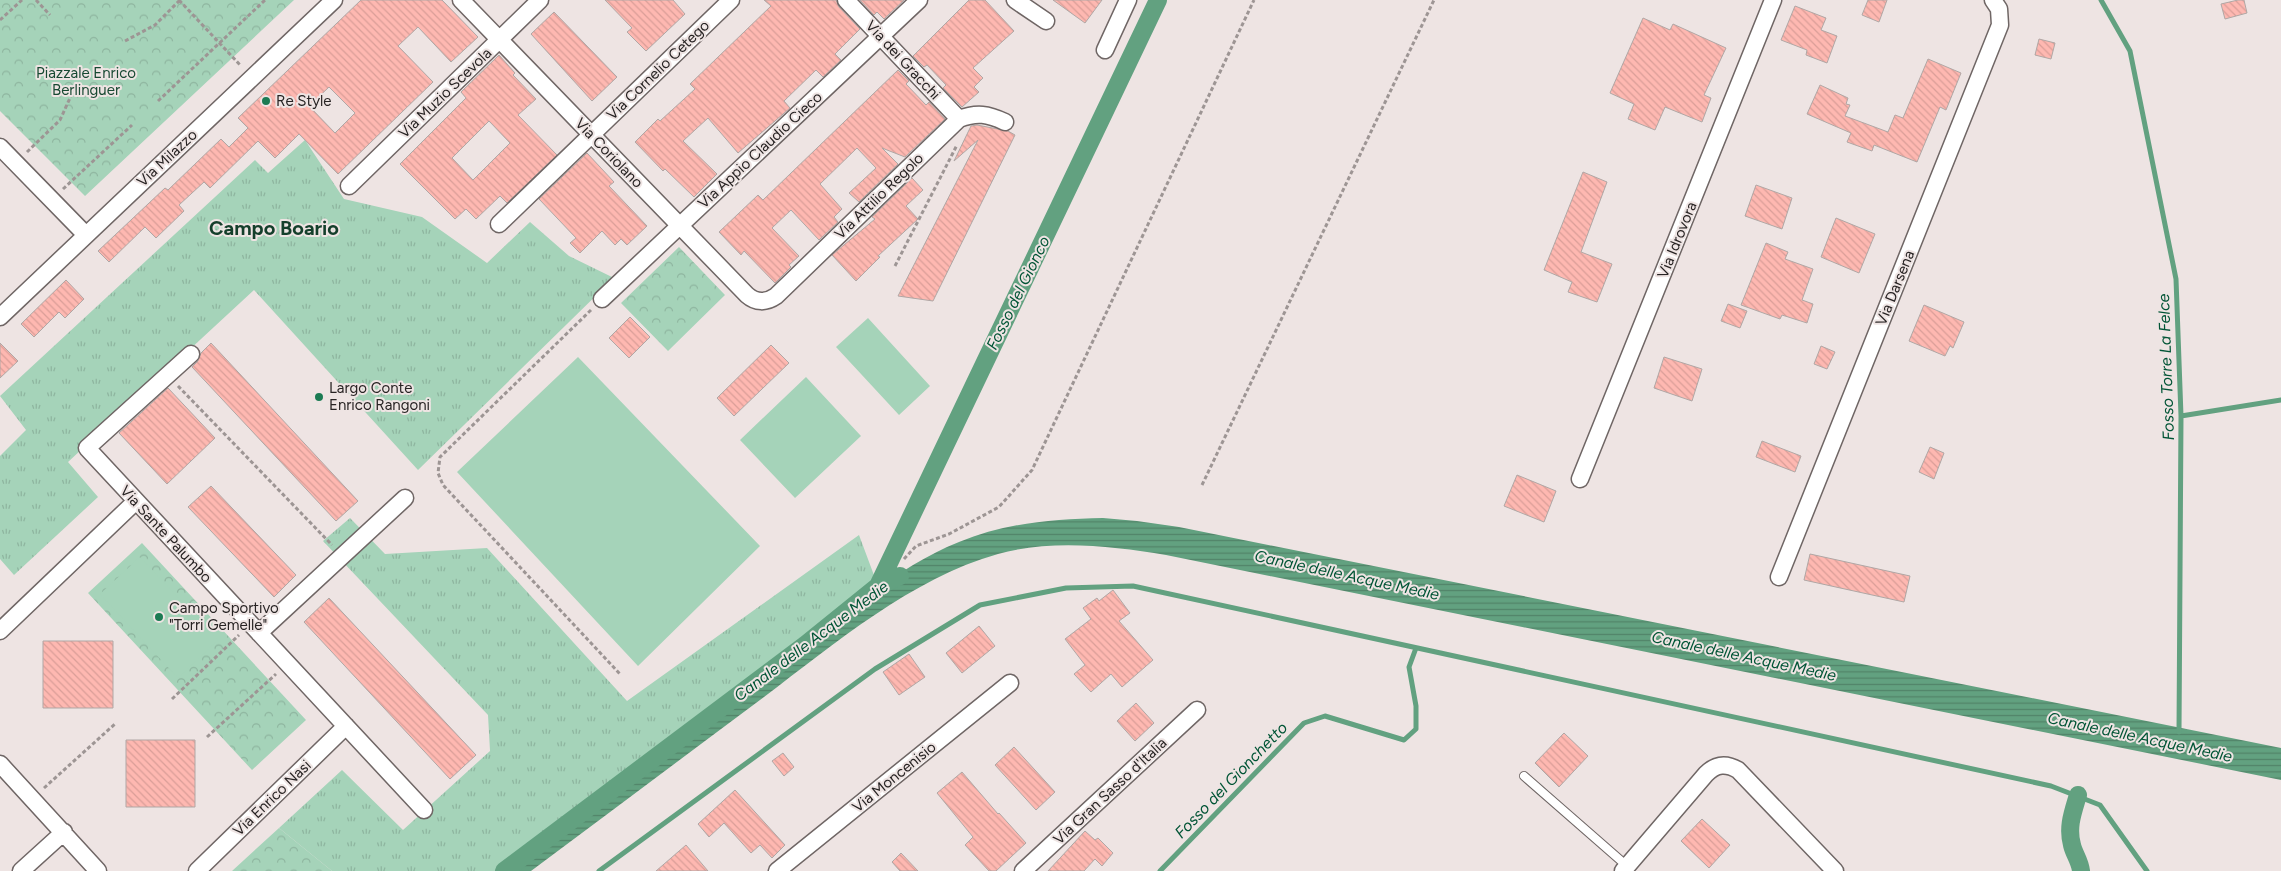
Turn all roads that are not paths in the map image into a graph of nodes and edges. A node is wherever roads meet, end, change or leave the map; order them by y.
1 (334, 0) edge
2 (461, 0) edge
3 (540, 0) edge
4 (731, 0) edge
5 (846, 0) edge
6 (919, 0) edge
7 (1015, 0) edge
8 (1128, 0) edge
9 (1773, 0) edge
10 (1993, 0) edge
11 (1046, 21) dead end
12 (880, 36) junction
13 (499, 40) junction
14 (1105, 50) dead end
15 (959, 119) junction
16 (1005, 122) dead end
17 (591, 135) junction
18 (0, 147) edge
19 (349, 186) dead end
20 (499, 224) dead end
21 (680, 226) junction
22 (86, 235) junction
23 (602, 300) road end
24 (761, 302) joint
25 (0, 317) edge
26 (190, 354) dead end
27 (1580, 479) dead end
28 (405, 498) dead end
29 (136, 502) junction
30 (1779, 577) dead end
31 (255, 628) junction
32 (0, 632) edge
33 (1010, 683) dead end
34 (1198, 710) dead end
35 (346, 726) junction
36 (0, 764) edge
37 (1524, 776) dead end
38 (424, 810) dead end
39 (64, 832) junction
40 (1625, 869) edge
41 (21, 871) edge
42 (98, 871) edge
43 (197, 871) edge
44 (777, 871) edge
45 (1023, 871) edge
46 (1835, 871) edge

1 - 22 street, Via Milazzo
2 - 13 street, Via Coriolano
3 - 13 street, Via Muzio Scevola
4 - 17 street, Via Cornelio Cetego
5 - 12 street, Via dei Gracchi
6 - 12 street, Via Appio Claudio Cieco
7 - 11 street
8 - 14 street
9 - 27 street, Via Idrovora
10 - 30 street, Via Darsena
12 - 15 street, Via dei Gracchi
12 - 21 street, Via Appio Claudio Cieco
13 - 17 street, Via Coriolano
13 - 19 street, Via Muzio Scevola
15 - 16 street
15 - 24 street, Via Attilio Regolo
17 - 20 street, Via Cornelio Cetego
17 - 21 street, Via Coriolano
18 - 22 street
21 - 23 street, Via Appio Claudio Cieco
21 - 24 street, Via Coriolano
22 - 25 street, Via Milazzo
26 - 29 street, Via Sante Palumbo
28 - 31 street
29 - 31 street, Via Sante Palumbo
29 - 32 street
31 - 35 street, Via Sante Palumbo
33 - 44 street, Via Moncenisio
34 - 45 street, Via Gran Sasso d'Italia
35 - 38 street, Via Sante Palumbo
35 - 43 street, Via Enrico Nasi
36 - 39 street
37 - 40 lane
39 - 41 street
39 - 42 street
40 - 46 street

